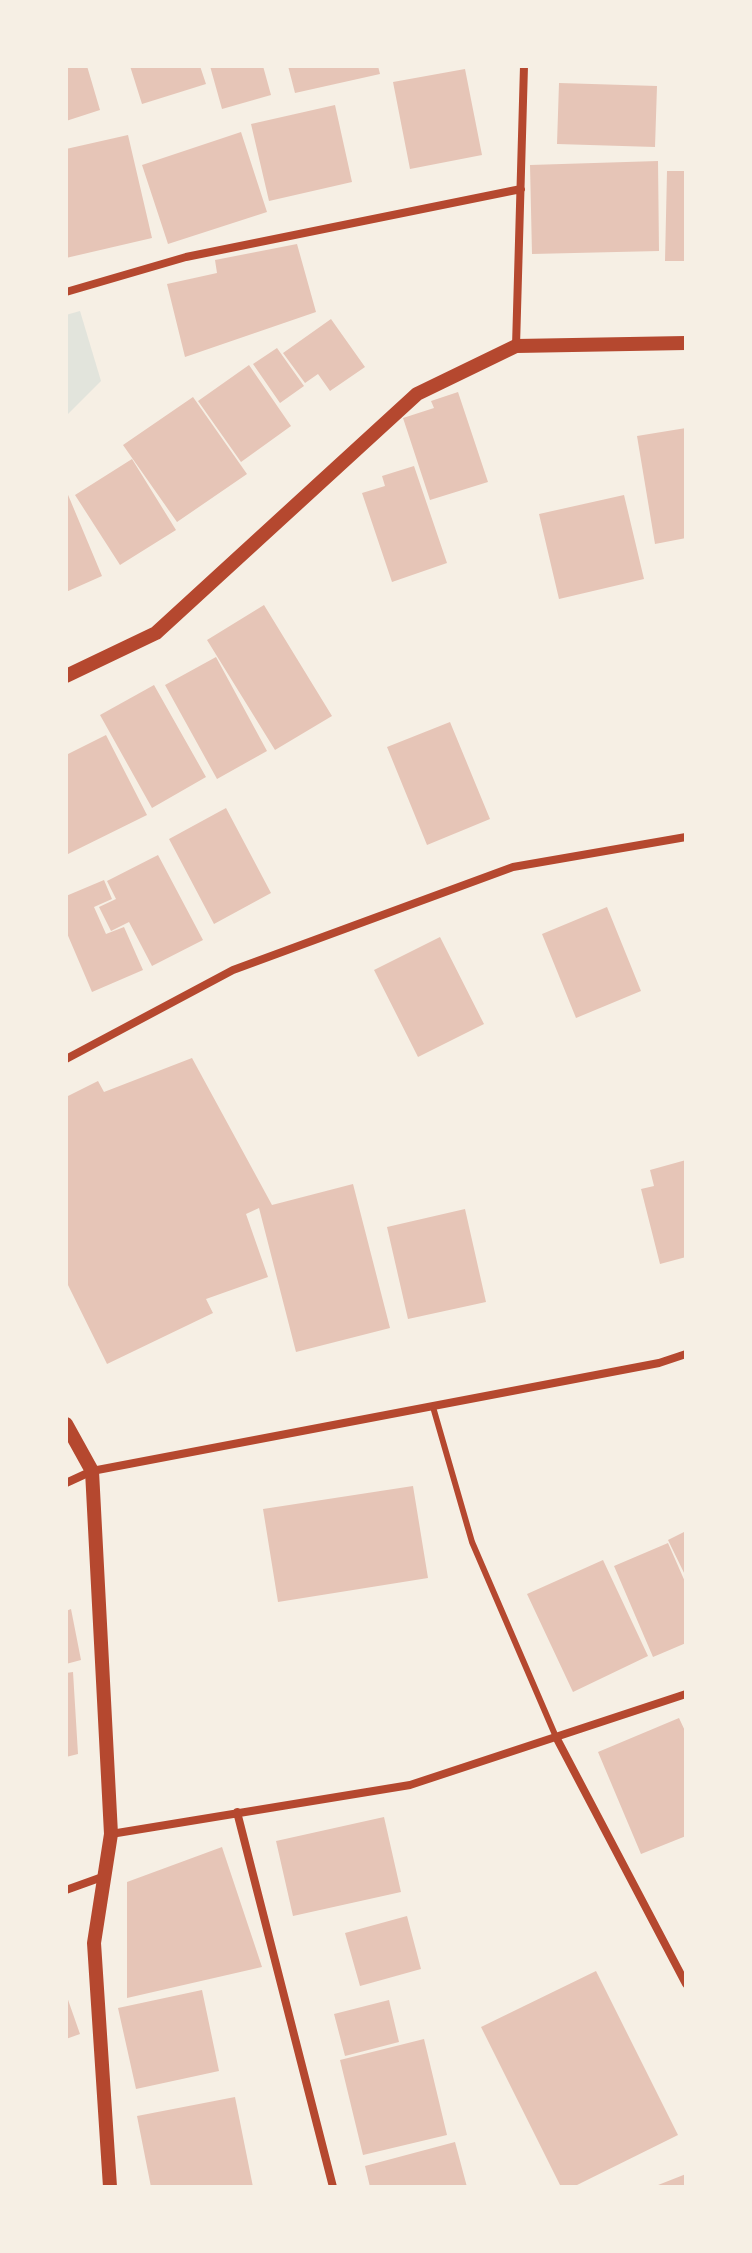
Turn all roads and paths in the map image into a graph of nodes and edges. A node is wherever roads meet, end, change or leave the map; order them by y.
1 (524, 66) edge
2 (521, 189) junction
3 (66, 292) edge
4 (686, 343) edge
5 (516, 346) junction
6 (66, 676) edge
7 (686, 837) edge
8 (66, 1059) edge
9 (686, 1354) edge
10 (433, 1407) junction
11 (66, 1424) edge
12 (92, 1471) junction
13 (66, 1483) edge
14 (686, 1694) edge
15 (556, 1737) junction
16 (237, 1812) junction
17 (111, 1834) junction
18 (105, 1875) junction
19 (66, 1890) edge
20 (686, 1984) edge
21 (106, 2185) edge
22 (333, 2187) edge

1 - 2 street
2 - 3 street
2 - 5 street
4 - 5 street
5 - 6 street
7 - 8 street
9 - 10 street
10 - 12 street
10 - 15 lane
11 - 12 street
12 - 13 street
12 - 17 street
14 - 15 street
15 - 16 street
15 - 20 street
16 - 17 street
16 - 22 street
17 - 18 street
18 - 19 street
18 - 21 street

